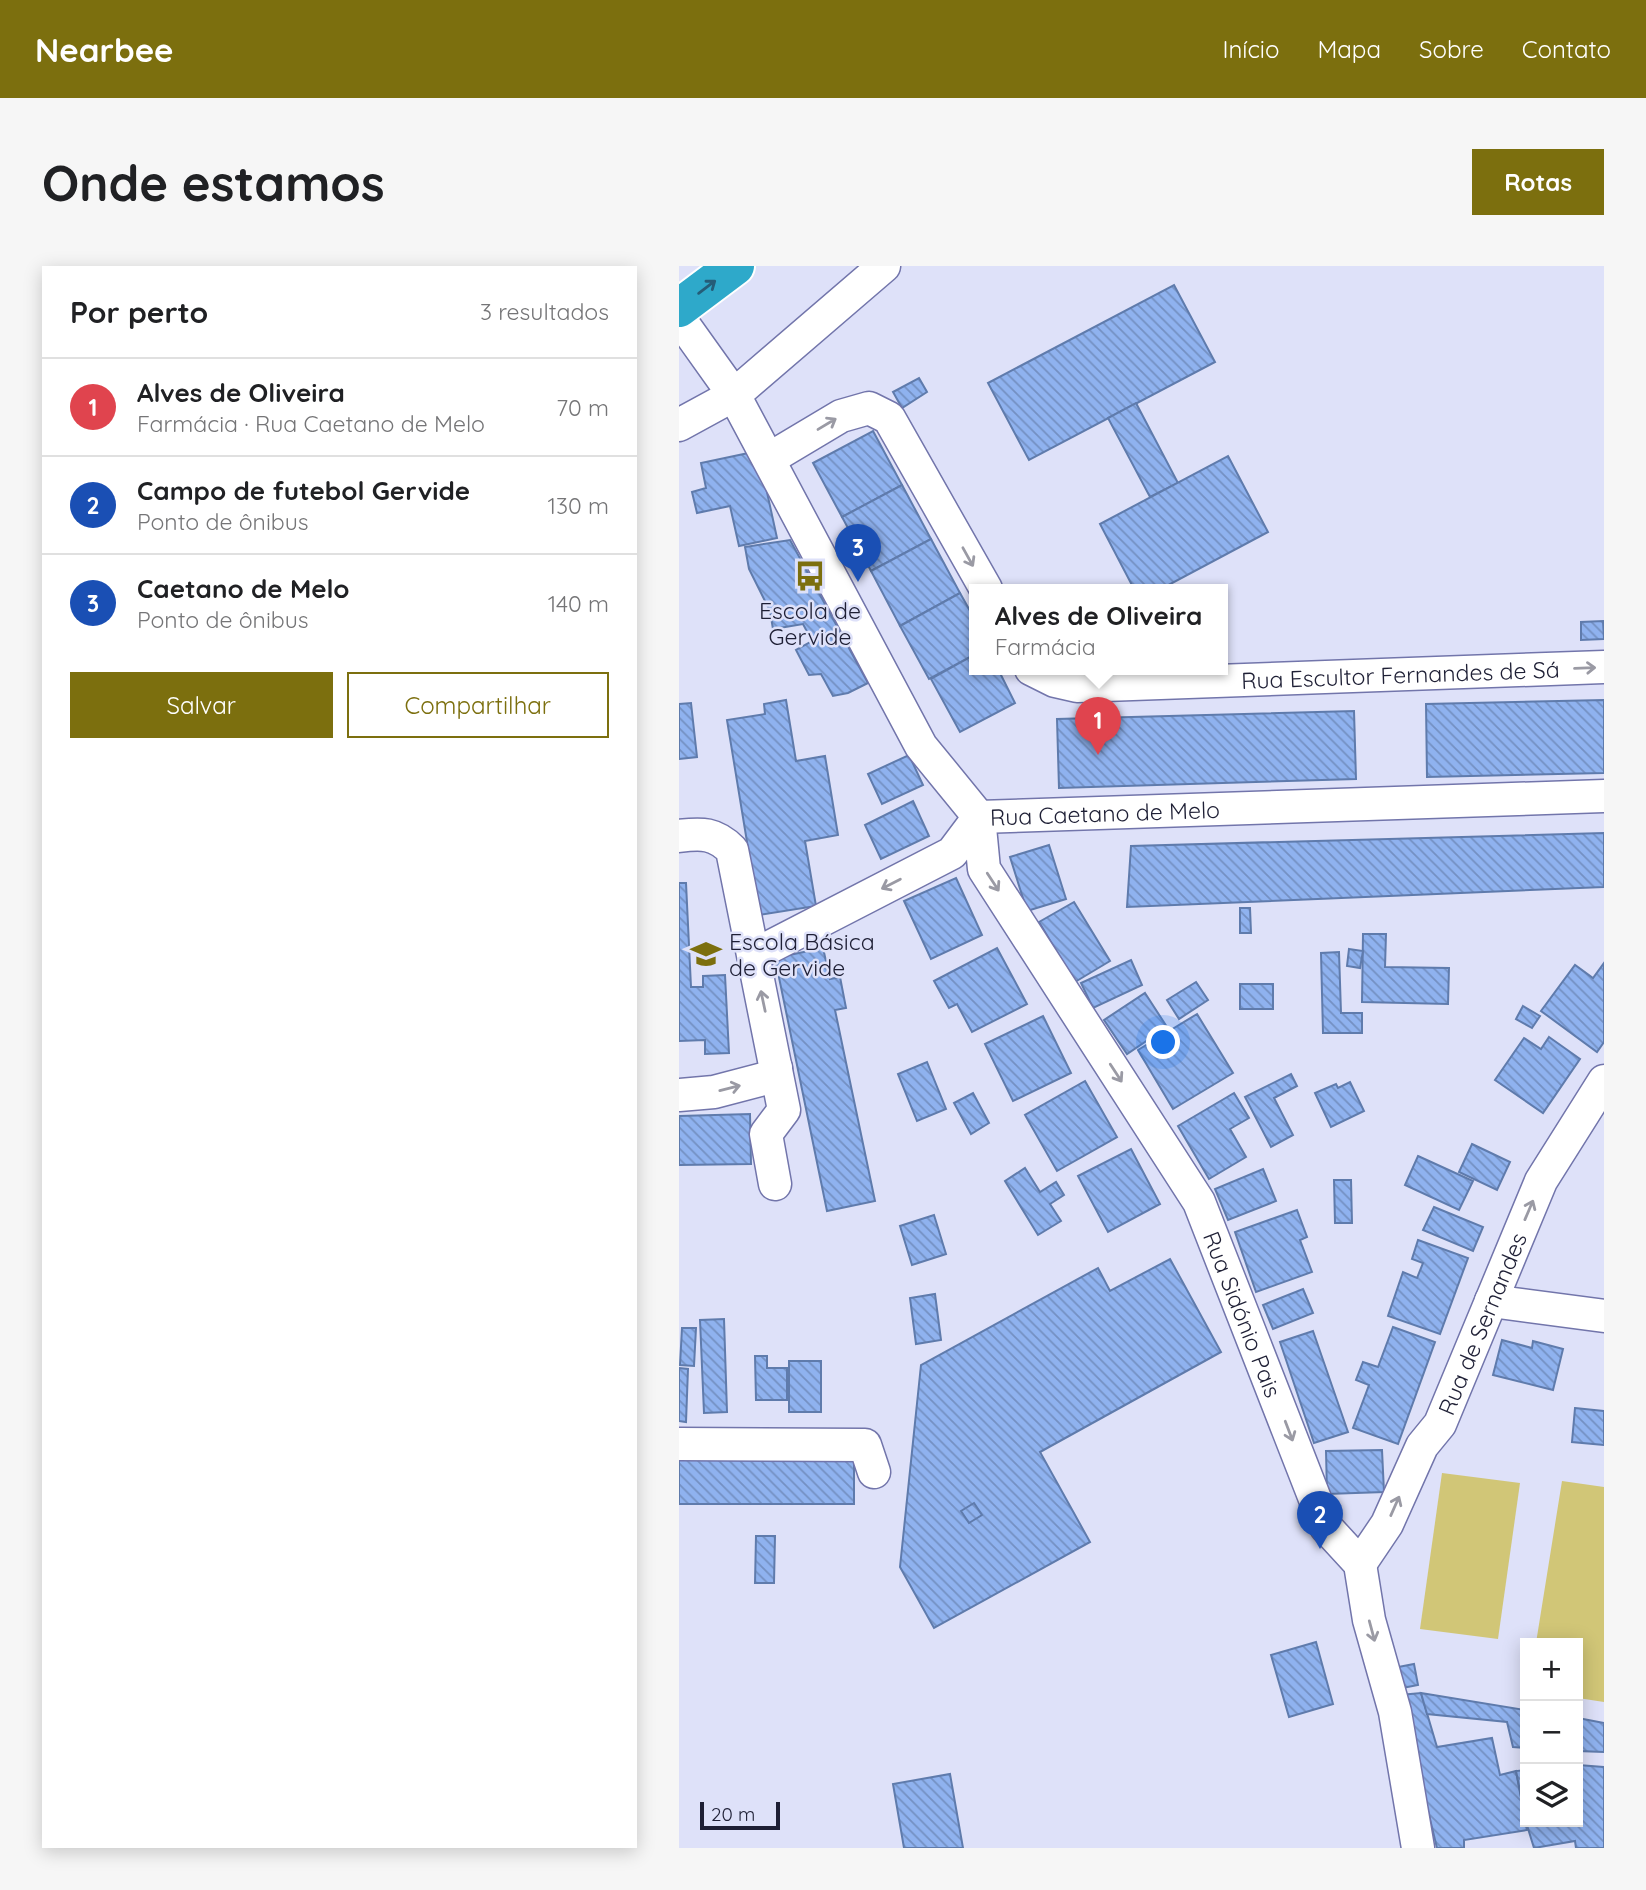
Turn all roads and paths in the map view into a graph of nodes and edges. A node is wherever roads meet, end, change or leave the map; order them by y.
1 (734, 266) edge
2 (884, 266) edge
3 (679, 309) edge
4 (679, 318) edge
5 (734, 395) junction
6 (679, 425) edge
7 (769, 459) junction
8 (983, 584) edge
9 (1604, 667) edge
10 (1043, 675) edge
11 (1604, 796) edge
12 (979, 817) junction
13 (679, 836) edge
14 (754, 954) junction
15 (776, 1068) junction
16 (1604, 1081) edge
17 (679, 1095) edge
18 (775, 1184) dead end
19 (1491, 1301) junction
20 (1604, 1316) edge
21 (679, 1444) edge
22 (874, 1472) dead end
23 (1360, 1564) junction
24 (1418, 1848) edge

3 -> 1 highway
2 - 5 street
4 - 5 street, Rua Caetano de Melo
5 - 6 street
5 - 7 street, Rua Caetano de Melo
7 -> 8 street
7 - 12 street, Rua Caetano de Melo
10 -> 9 street, Rua Escultor Fernandes de Sá
11 - 12 street, Rua Caetano de Melo
12 -> 14 street
12 -> 23 street, Rua Sidónio Pais
13 - 14 street
15 -> 14 street
17 -> 15 street
15 - 18 street
19 -> 16 street, Rua de Sernandes
19 - 20 street
23 -> 19 street, Rua de Sernandes
21 - 22 street
23 -> 24 street

